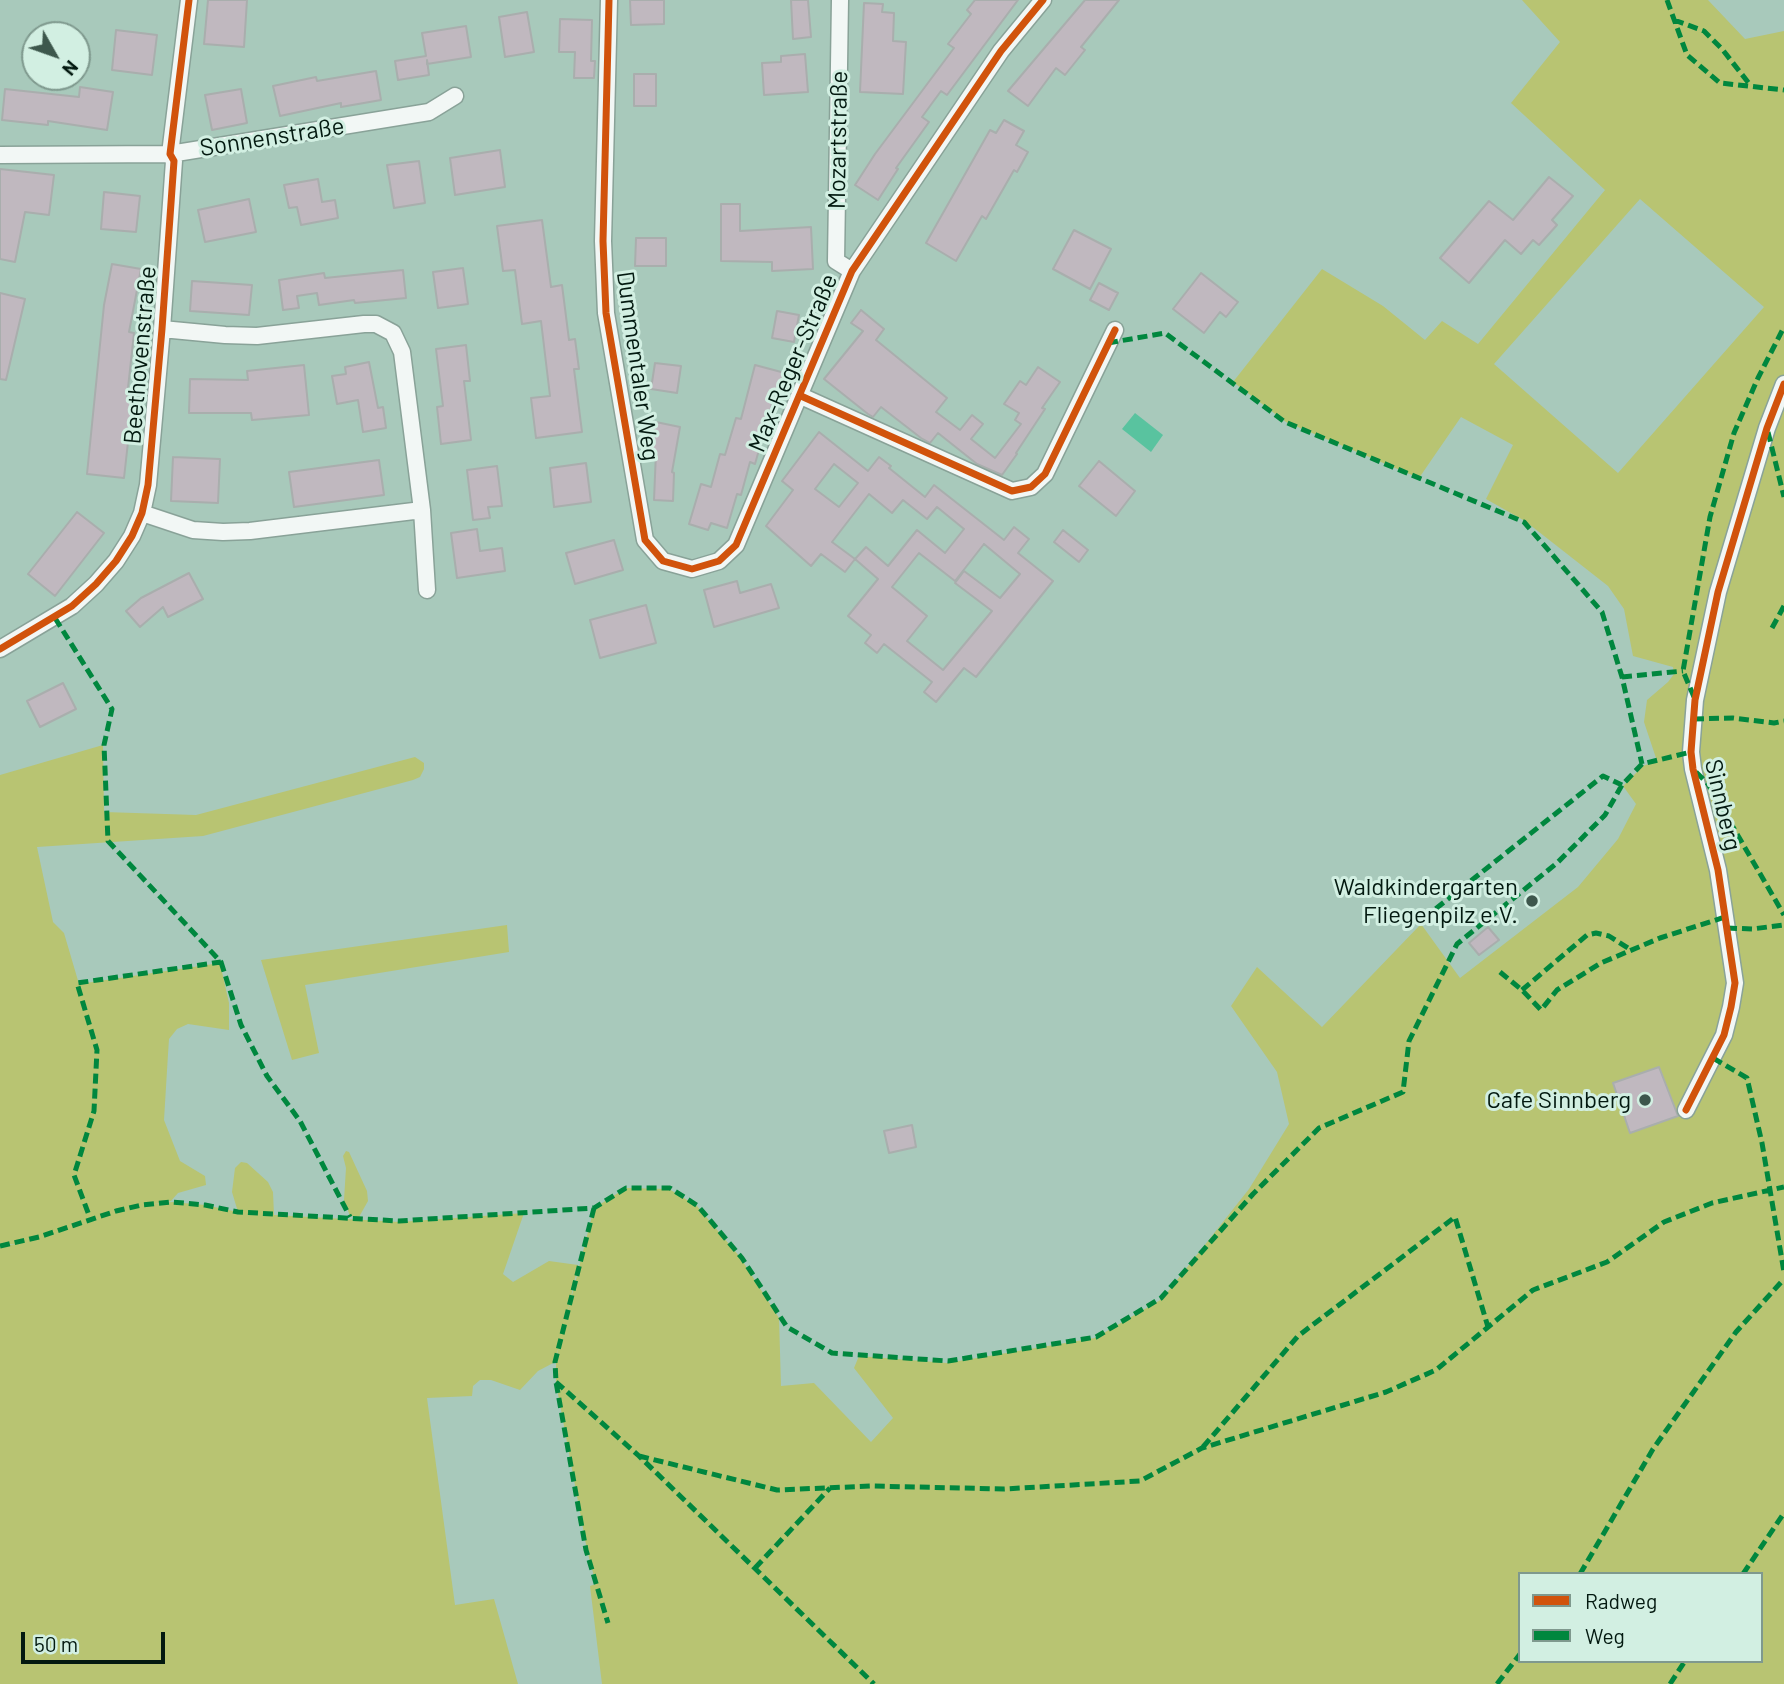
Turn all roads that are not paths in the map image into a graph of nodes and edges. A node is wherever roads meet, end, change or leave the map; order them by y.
1 (189, 0) edge
2 (609, 0) edge
3 (840, 0) edge
4 (1043, 0) edge
5 (455, 96) dead end
6 (170, 154) junction
7 (0, 156) edge
8 (852, 271) junction
9 (162, 329) junction
10 (1115, 330) dead end
11 (1784, 384) edge
12 (800, 396) junction
13 (422, 510) junction
14 (142, 513) junction
15 (663, 561) joint
16 (427, 590) dead end
17 (0, 649) edge
18 (1686, 1110) dead end

1 - 6 street, Beethovenstraße
2 - 15 street, Dummentaler Weg
3 - 8 street, Mozartstraße
4 - 8 street, Max-Reger-Straße
5 - 6 street, Sonnenstraße
6 - 7 street, Sonnenstraße
6 - 9 street, Beethovenstraße
8 - 12 street, Max-Reger-Straße
9 - 13 street
9 - 14 street, Beethovenstraße
10 - 12 street
11 - 18 street, Sinnberg
12 - 15 street, Max-Reger-Straße
13 - 14 street
13 - 16 street
14 - 17 street, Beethovenstraße

